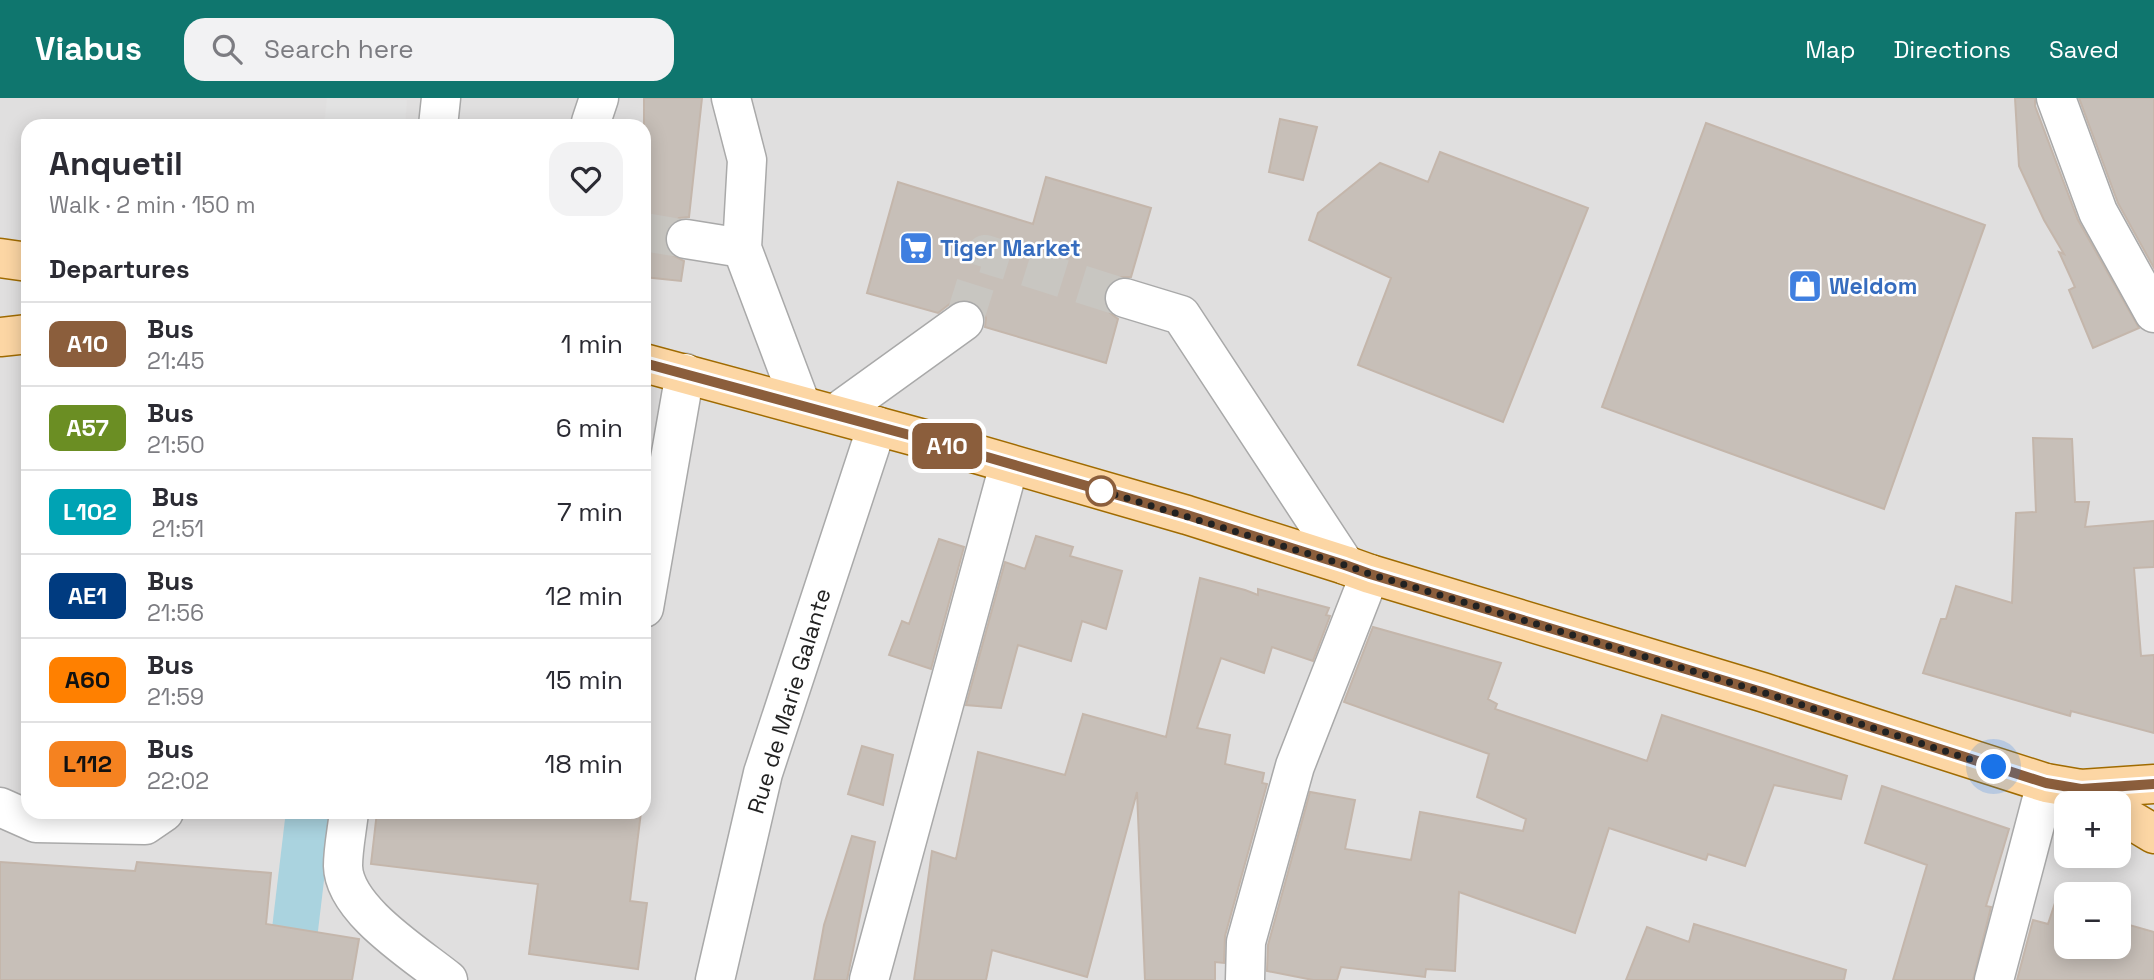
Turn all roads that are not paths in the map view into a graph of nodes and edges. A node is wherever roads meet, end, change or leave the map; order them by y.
1 (441, 98) edge
2 (730, 98) edge
3 (2067, 102) edge
4 (439, 119) edge
5 (686, 239) tunnel mouth
6 (742, 248) junction
7 (0, 258) edge
8 (21, 261) edge
9 (1125, 298) tunnel mouth
10 (2154, 313) edge
11 (964, 321) tunnel mouth
12 (21, 335) edge
13 (0, 337) edge
14 (651, 365) edge
15 (685, 373) junction
16 (818, 410) junction
17 (877, 426) junction
18 (1009, 465) junction
19 (651, 568) edge
20 (1357, 569) junction
21 (2154, 784) edge
22 (2074, 791) edge
23 (2087, 791) edge
24 (0, 807) edge
25 (21, 816) edge
26 (27, 819) edge
27 (154, 819) edge
28 (348, 819) edge
29 (2131, 820) edge
30 (2154, 834) edge
31 (2054, 844) edge
32 (448, 980) edge
33 (715, 980) edge
34 (869, 980) edge
35 (1245, 980) edge
36 (1994, 980) edge

1 - 4 street
2 - 6 street
3 - 10 street
5 - 6 street
6 - 16 street
7 - 8 main road
9 - 20 street
11 - 16 street
12 - 13 main road
14 - 15 main road
15 - 16 main road
15 - 19 street
16 - 17 main road
17 - 18 main road
17 - 33 street, Rue de Marie Galante
18 - 20 main road
18 - 34 street
20 - 22 main road
20 - 35 street
21 - 23 main road
24 - 25 street
26 - 27 street
28 - 32 street
29 - 30 main road
31 - 36 street

